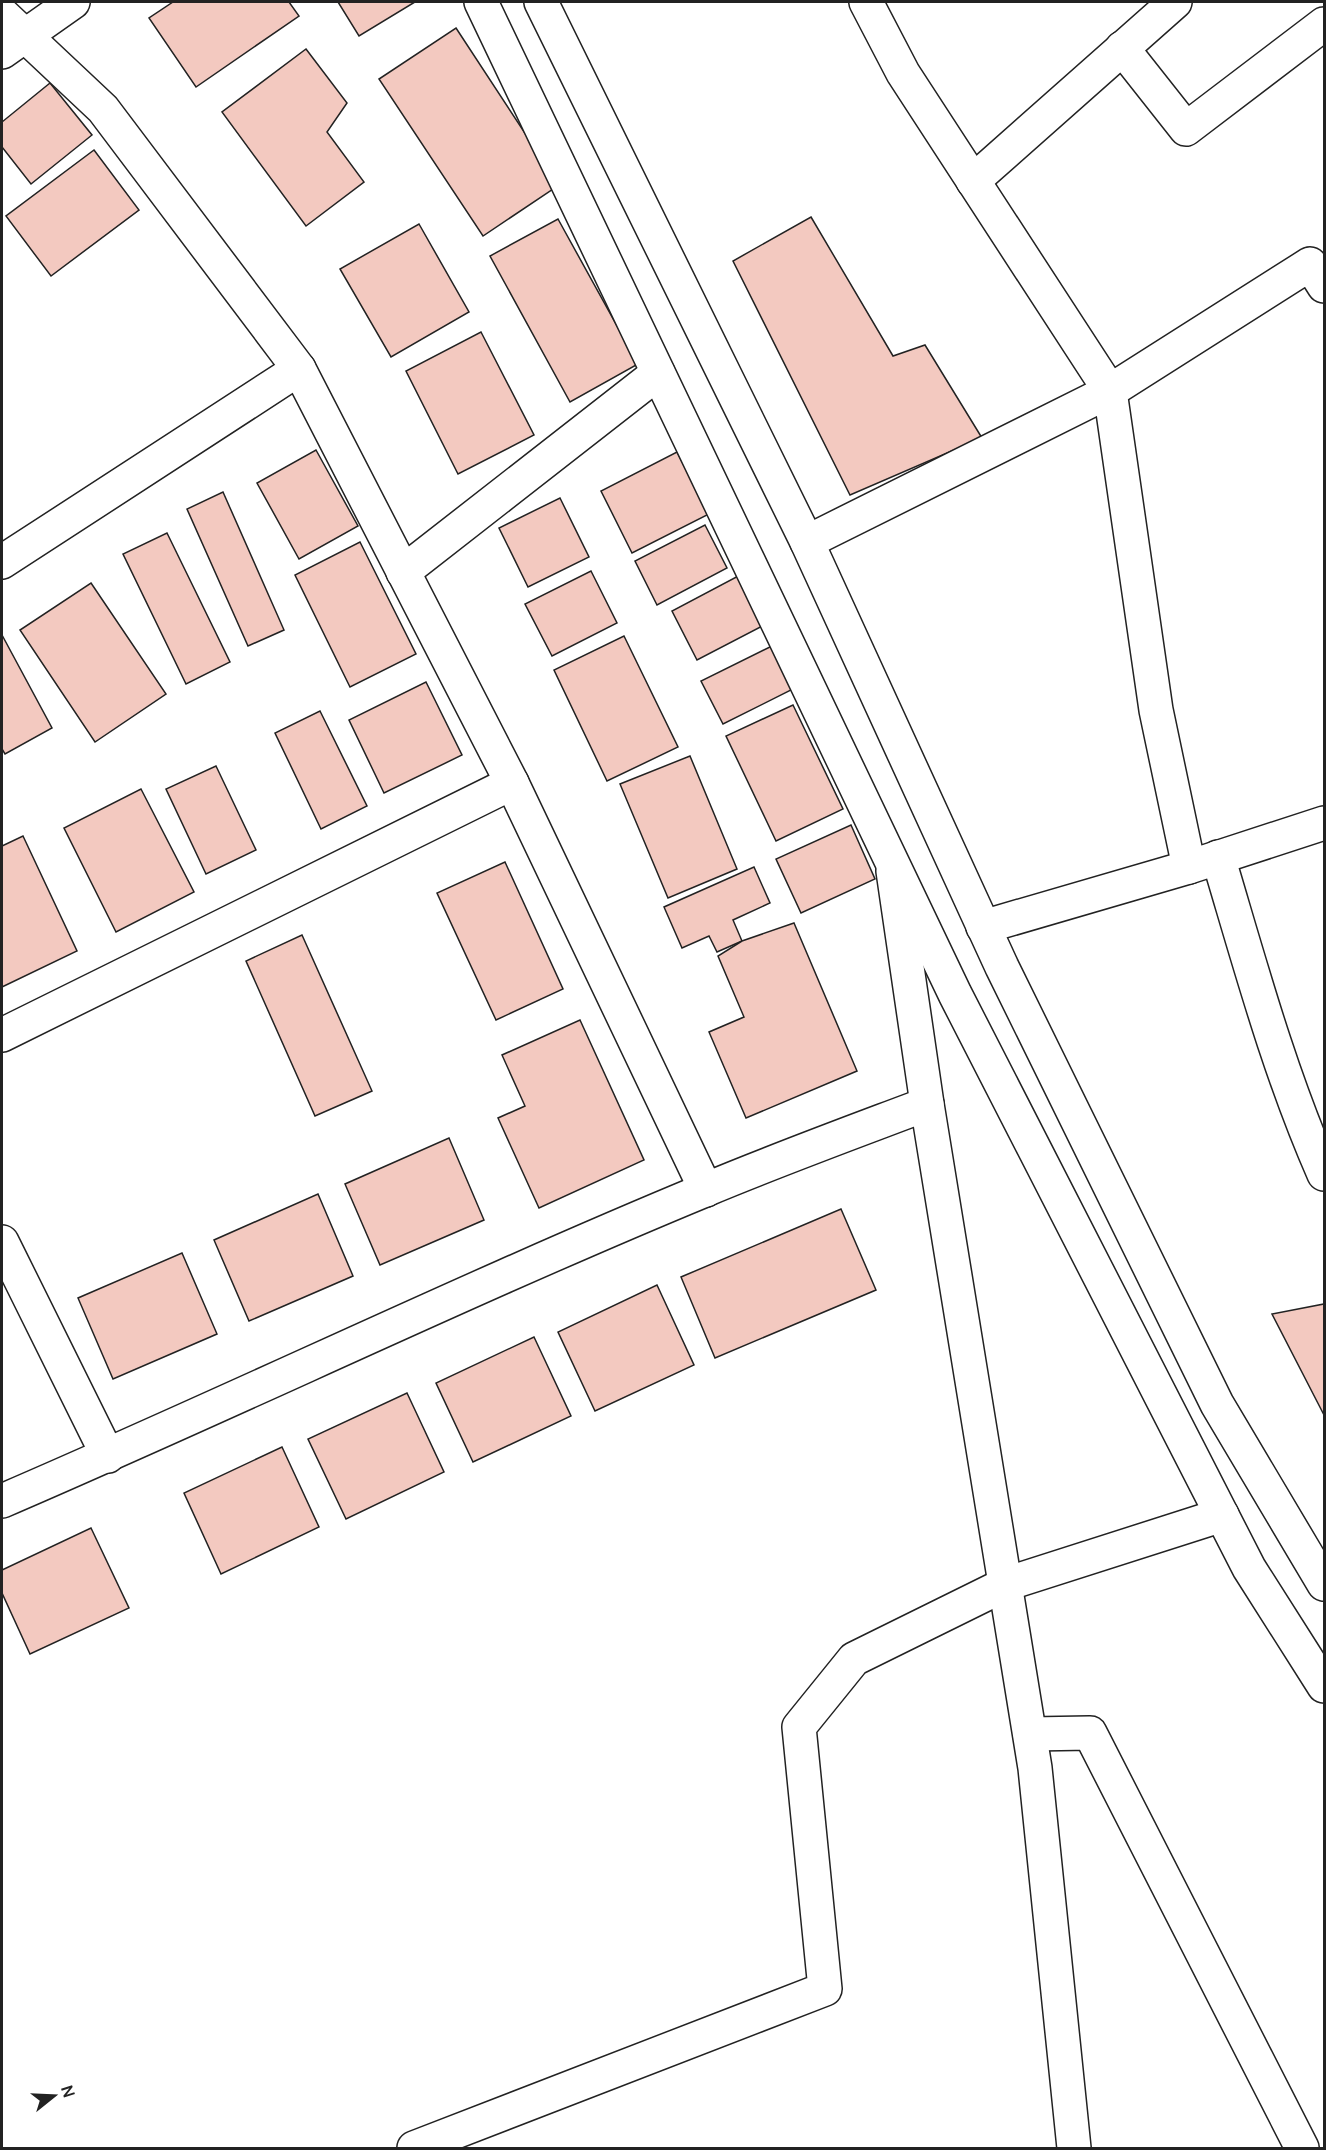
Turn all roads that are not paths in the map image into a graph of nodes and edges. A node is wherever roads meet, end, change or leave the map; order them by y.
1 (72, 2) edge
2 (481, 2) edge
3 (541, 2) edge
4 (866, 2) edge
5 (1175, 2) edge
6 (1324, 24) edge
7 (9, 34) edge
8 (1122, 48) junction
9 (973, 181) junction
10 (1324, 286) edge
11 (298, 369) junction
12 (658, 373) junction
13 (1110, 391) junction
14 (807, 542) junction
15 (2, 562) edge
16 (403, 572) junction
17 (512, 783) junction
18 (1324, 823) edge
19 (891, 861) junction
20 (1204, 862) junction
21 (983, 927) junction
22 (2, 1035) edge
23 (927, 1104) junction
24 (1324, 1174) edge
25 (706, 1190) junction
26 (2, 1242) edge
27 (108, 1455) junction
28 (2, 1502) edge
29 (1222, 1515) junction
30 (1006, 1584) junction
31 (1324, 1584) edge
32 (1324, 1686) edge
33 (1030, 1734) junction
34 (414, 2148) edge
35 (1074, 2148) edge
36 (1302, 2148) edge

1 - 7 street
2 - 12 street
3 - 14 street
4 - 9 street
5 - 8 street
6 - 8 street
7 - 11 street
8 - 9 street
9 - 13 street
10 - 13 street
11 - 15 street
11 - 16 street
12 - 16 street
12 - 19 street
13 - 14 street
13 - 20 street
14 - 21 street
16 - 17 street
17 - 22 street
17 - 25 street
18 - 20 street
19 - 23 street
19 - 29 street
20 - 21 street
20 - 24 street
21 - 31 street
23 - 25 street
23 - 30 street
25 - 27 street
26 - 27 street
27 - 28 street
29 - 30 street
29 - 32 street
30 - 33 street
30 - 34 street
33 - 35 street
33 - 36 street

